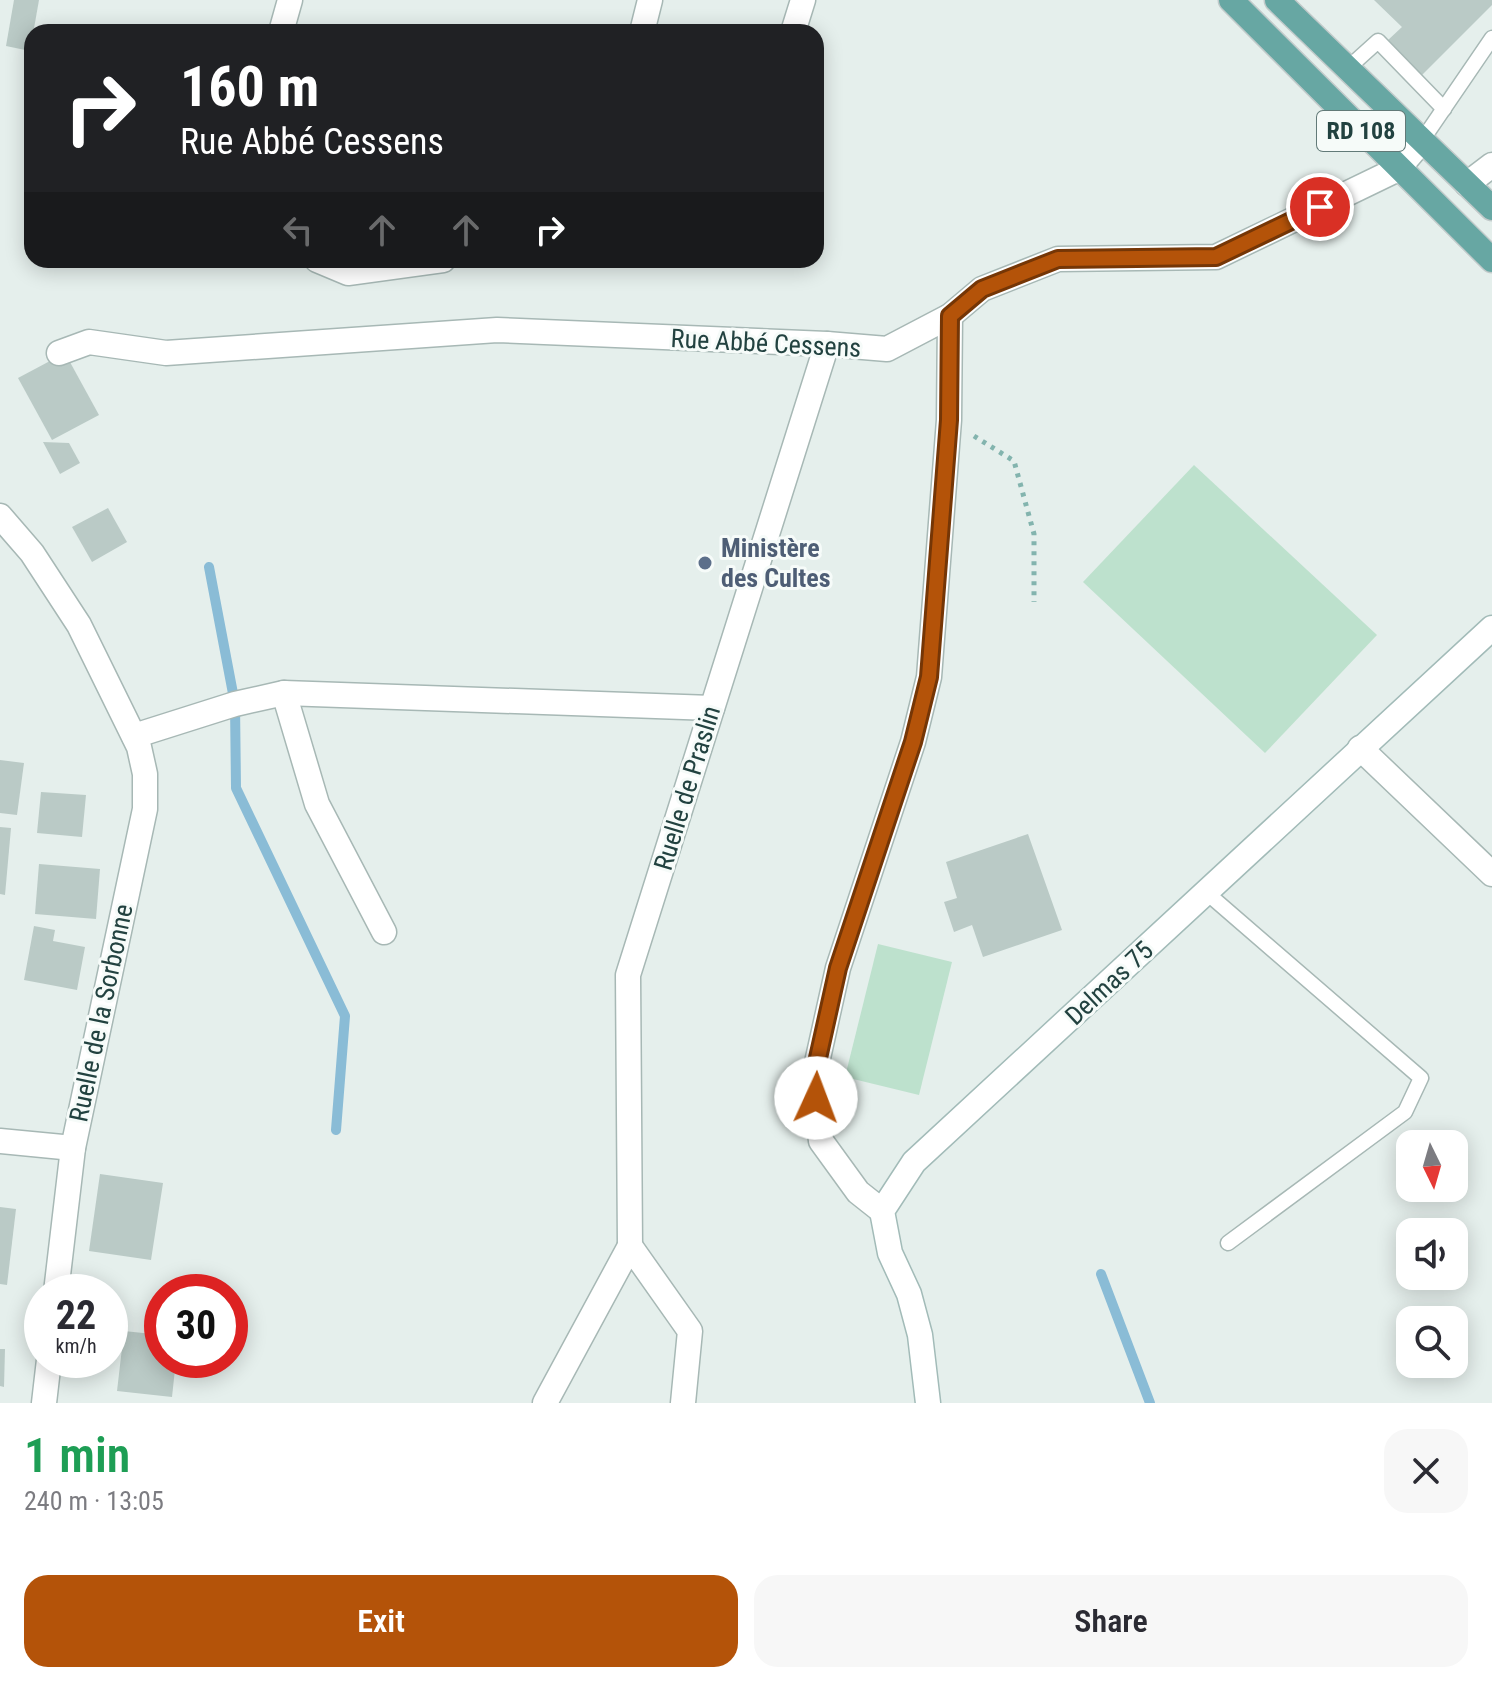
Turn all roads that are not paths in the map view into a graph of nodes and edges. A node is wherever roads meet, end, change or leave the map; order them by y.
1 (290, 0) edge
2 (650, 0) edge
3 (803, 0) edge
4 (1231, 0) edge
5 (1277, 0) edge
6 (283, 24) edge
7 (644, 24) edge
8 (796, 24) edge
9 (1492, 38) edge
10 (1347, 69) junction
11 (1444, 109) junction
12 (1421, 142) junction
13 (1492, 165) edge
14 (1398, 169) junction
15 (1467, 184) junction
16 (1492, 208) edge
17 (1492, 260) edge
18 (336, 268) edge
19 (385, 268) edge
20 (950, 316) junction
21 (827, 344) junction
22 (59, 353) dead end
23 (0, 516) edge
24 (1492, 628) edge
25 (284, 693) junction
26 (712, 708) junction
27 (134, 736) junction
28 (1360, 748) junction
29 (1492, 874) edge
30 (1207, 893) junction
31 (384, 932) dead end
32 (0, 1141) edge
33 (73, 1148) junction
34 (882, 1211) junction
35 (1228, 1243) dead end
36 (630, 1246) junction
37 (58, 1274) edge
38 (47, 1378) edge
39 (44, 1403) edge
40 (545, 1403) edge
41 (683, 1403) edge
42 (928, 1403) edge

1 - 6 street
2 - 7 street
3 - 8 street
4 - 14 main road, RD 108
5 - 10 main road, RD 108
9 - 11 lane
10 - 11 lane
10 - 12 main road, RD 108
11 - 12 lane
12 - 14 street, Rue Abbé Cessens
12 - 15 main road, RD 108
13 - 15 street
14 - 17 main road, RD 108
14 - 20 street, Rue Abbé Cessens
15 - 16 main road, RD 108
18 - 19 street
20 - 21 street, Rue Abbé Cessens
20 - 34 street
21 - 22 street, Rue Abbé Cessens
21 - 26 street, Ruelle de Praslin
23 - 27 street, Ruelle de la Sorbonne
24 - 28 street, Delmas 75
25 - 26 street
25 - 27 street
25 - 31 street
26 - 36 street, Ruelle de Praslin
27 - 33 street, Ruelle de la Sorbonne
28 - 29 street
28 - 30 street, Delmas 75
30 - 34 street, Delmas 75
30 - 35 lane
32 - 33 street
33 - 37 street, Ruelle de la Sorbonne
34 - 42 street
36 - 40 street
36 - 41 street
38 - 39 street

